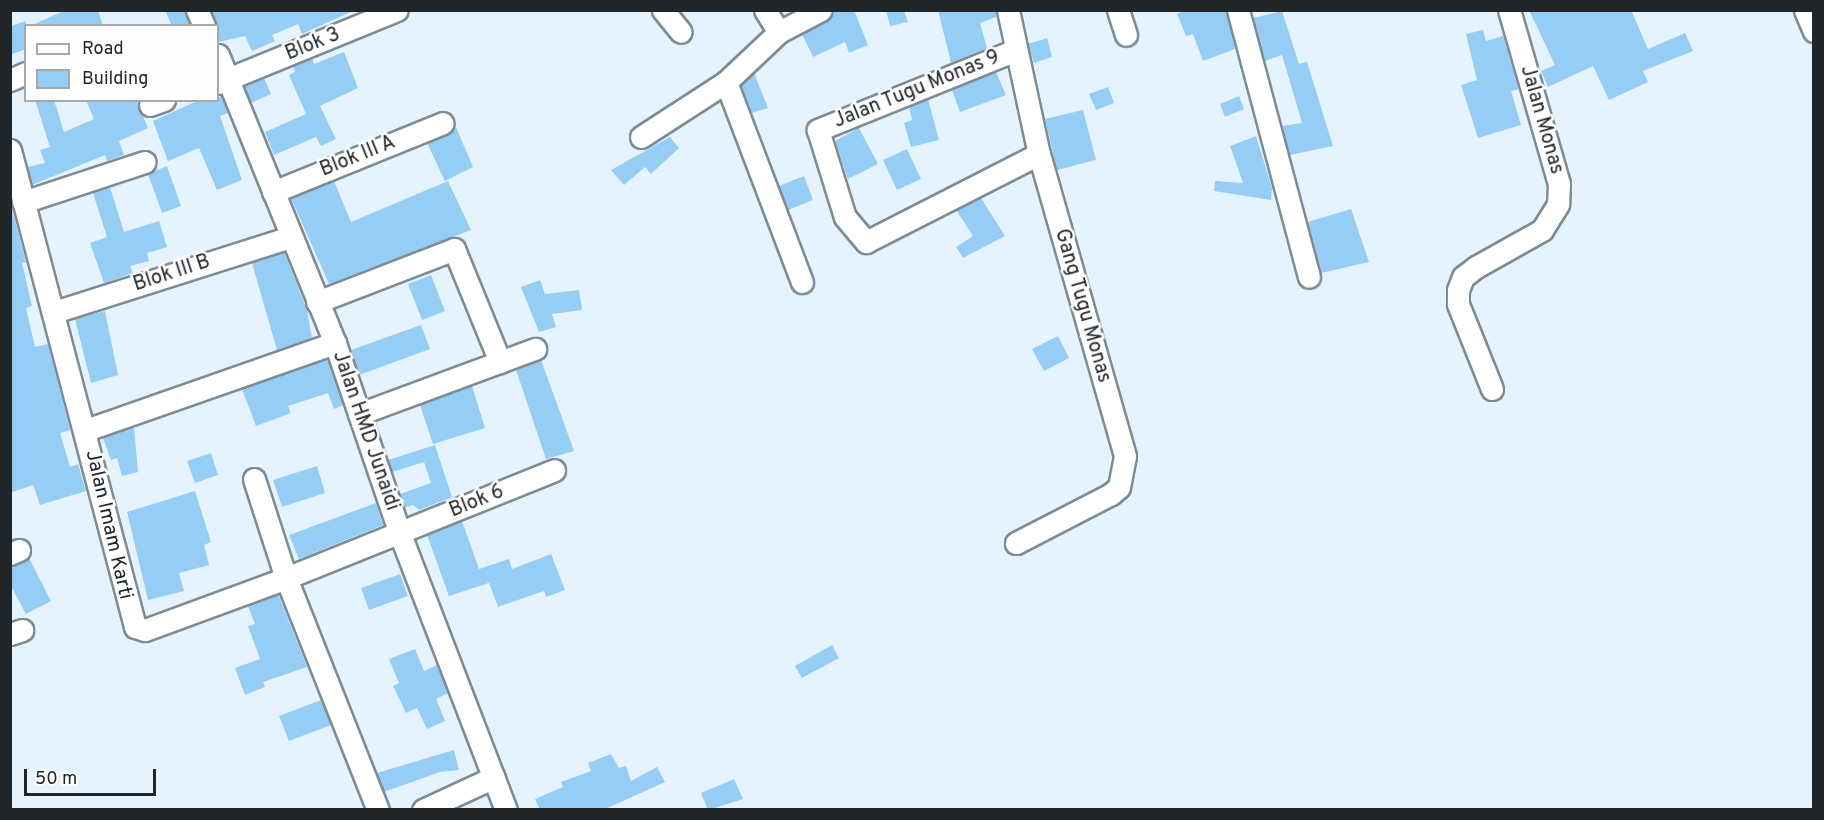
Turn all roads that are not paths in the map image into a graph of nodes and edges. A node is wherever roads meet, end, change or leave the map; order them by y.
1 (197, 10) edge
2 (397, 10) edge
3 (663, 10) edge
4 (765, 10) edge
5 (821, 10) edge
6 (1008, 10) edge
7 (1118, 10) edge
8 (1238, 10) edge
9 (1509, 10) edge
10 (1804, 10) edge
11 (790, 22) edge
12 (203, 24) edge
13 (681, 32) dead end
14 (1814, 32) edge
15 (1125, 35) dead end
16 (1016, 50) junction
17 (219, 60) edge
18 (24, 74) edge
19 (10, 80) edge
20 (223, 82) edge
21 (726, 82) junction
22 (443, 123) dead end
23 (641, 136) dead end
24 (10, 150) edge
25 (1039, 154) junction
26 (145, 162) dead end
27 (273, 192) junction
28 (23, 202) junction
29 (291, 237) junction
30 (1309, 277) dead end
31 (802, 282) dead end
32 (317, 302) junction
33 (54, 312) junction
34 (335, 343) junction
35 (535, 349) dead end
36 (500, 362) junction
37 (1492, 389) dead end
38 (358, 414) junction
39 (86, 430) junction
40 (554, 470) dead end
41 (254, 478) dead end
42 (399, 534) junction
43 (1016, 543) dead end
44 (286, 578) junction
45 (494, 777) junction
46 (378, 810) edge
47 (423, 810) edge
48 (506, 810) edge

1 - 12 street
2 - 20 street, Blok 3
3 - 13 street
4 - 11 street
5 - 11 street
6 - 16 street, Gang Tugu Monas
7 - 15 street
8 - 30 street
9 - 37 street, Jalan Monas
10 - 14 street
11 - 21 street
16 - 25 street, Gang Tugu Monas
16 - 25 street, Jalan Tugu Monas 9
17 - 20 street, Jalan HMD Junaidi
18 - 19 street
20 - 27 street, Jalan HMD Junaidi
21 - 23 street
21 - 31 street
22 - 27 street, Blok III A
24 - 28 street, Jalan Imam Karti
25 - 43 street, Gang Tugu Monas
26 - 28 street
27 - 29 street, Jalan HMD Junaidi
28 - 33 street, Jalan Imam Karti
29 - 32 street, Jalan HMD Junaidi
29 - 33 street, Blok III B
32 - 34 street, Jalan HMD Junaidi
32 - 36 street
33 - 39 street, Jalan Imam Karti
34 - 38 street, Jalan HMD Junaidi
34 - 39 street
35 - 36 street
36 - 38 street
38 - 42 street, Jalan HMD Junaidi
39 - 44 street, Jalan Imam Karti
40 - 42 street, Blok 6
41 - 44 street
42 - 44 street, Jalan Imam Karti
42 - 45 street, Jalan HMD Junaidi
44 - 46 street
45 - 47 street
45 - 48 street, Jalan HMD Junaidi

